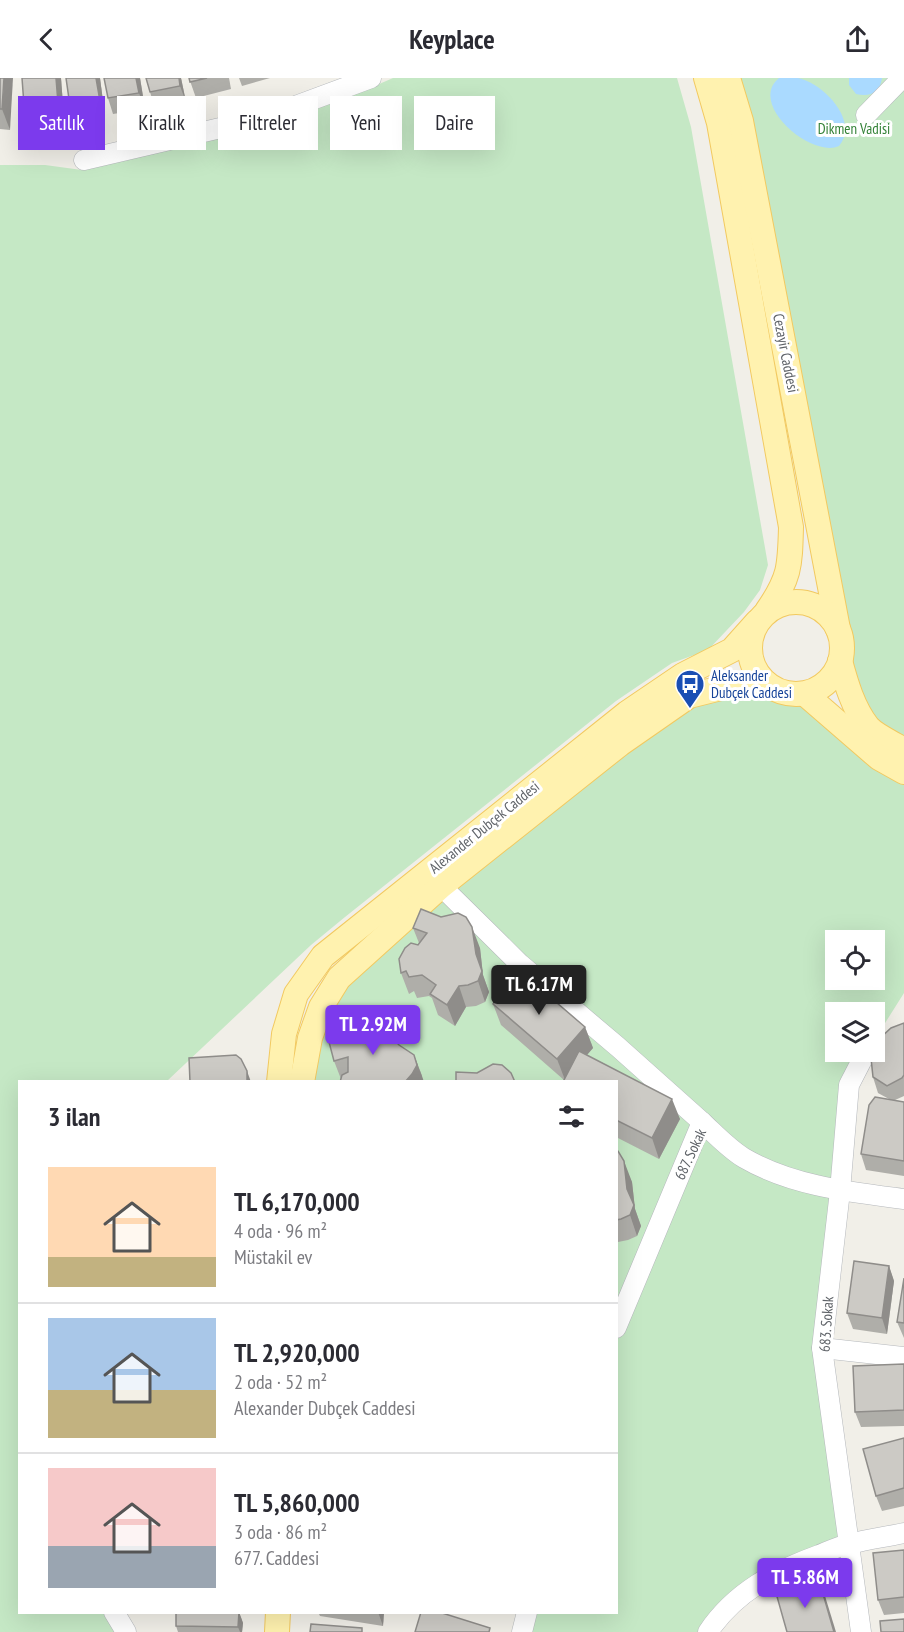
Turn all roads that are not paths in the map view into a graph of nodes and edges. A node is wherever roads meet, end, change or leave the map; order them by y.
1 (371, 78) edge
2 (706, 78) edge
3 (728, 78) edge
4 (902, 78) edge
5 (347, 83) edge
6 (866, 115) dead end
7 (84, 160) dead end
8 (762, 617) junction
9 (838, 629) junction
10 (840, 661) junction
11 (762, 680) junction
12 (805, 694) junction
13 (901, 759) edge
14 (441, 886) junction
15 (861, 1062) edge
16 (279, 1080) edge
17 (302, 1080) edge
18 (702, 1122) junction
19 (840, 1191) junction
20 (904, 1199) edge
21 (621, 1303) edge
22 (618, 1318) edge
23 (822, 1348) junction
24 (904, 1357) edge
25 (904, 1533) edge
26 (849, 1544) junction
27 (115, 1614) edge
28 (278, 1614) edge
29 (526, 1614) edge
30 (126, 1632) edge
31 (277, 1632) edge
32 (522, 1632) edge
33 (708, 1632) edge
34 (861, 1632) edge

1 - 5 street
2 - 8 main road, Cezayir Caddesi
3 - 9 main road, Cezayir Caddesi
4 - 6 street
5 - 7 street
8 - 9 main road
8 - 11 main road
8 - 16 main road, Alexander Dubçek Caddesi
9 - 10 main road
10 - 12 main road
10 - 13 main road
11 - 12 main road
11 - 14 main road, Alexander Dubçek Caddesi
12 - 13 main road
14 - 17 main road, Alexander Dubçek Caddesi
14 - 18 street
15 - 19 street, 683. Sokak
18 - 19 street, 687. Sokak
18 - 21 street, 687. Sokak
19 - 20 street, 687. Sokak
19 - 23 street, 683. Sokak
21 - 22 street, 687. Sokak
23 - 24 street
23 - 26 street, 683. Sokak
25 - 26 street
26 - 33 street
26 - 34 street, 683. Sokak
27 - 30 street
28 - 31 main road
29 - 32 street

